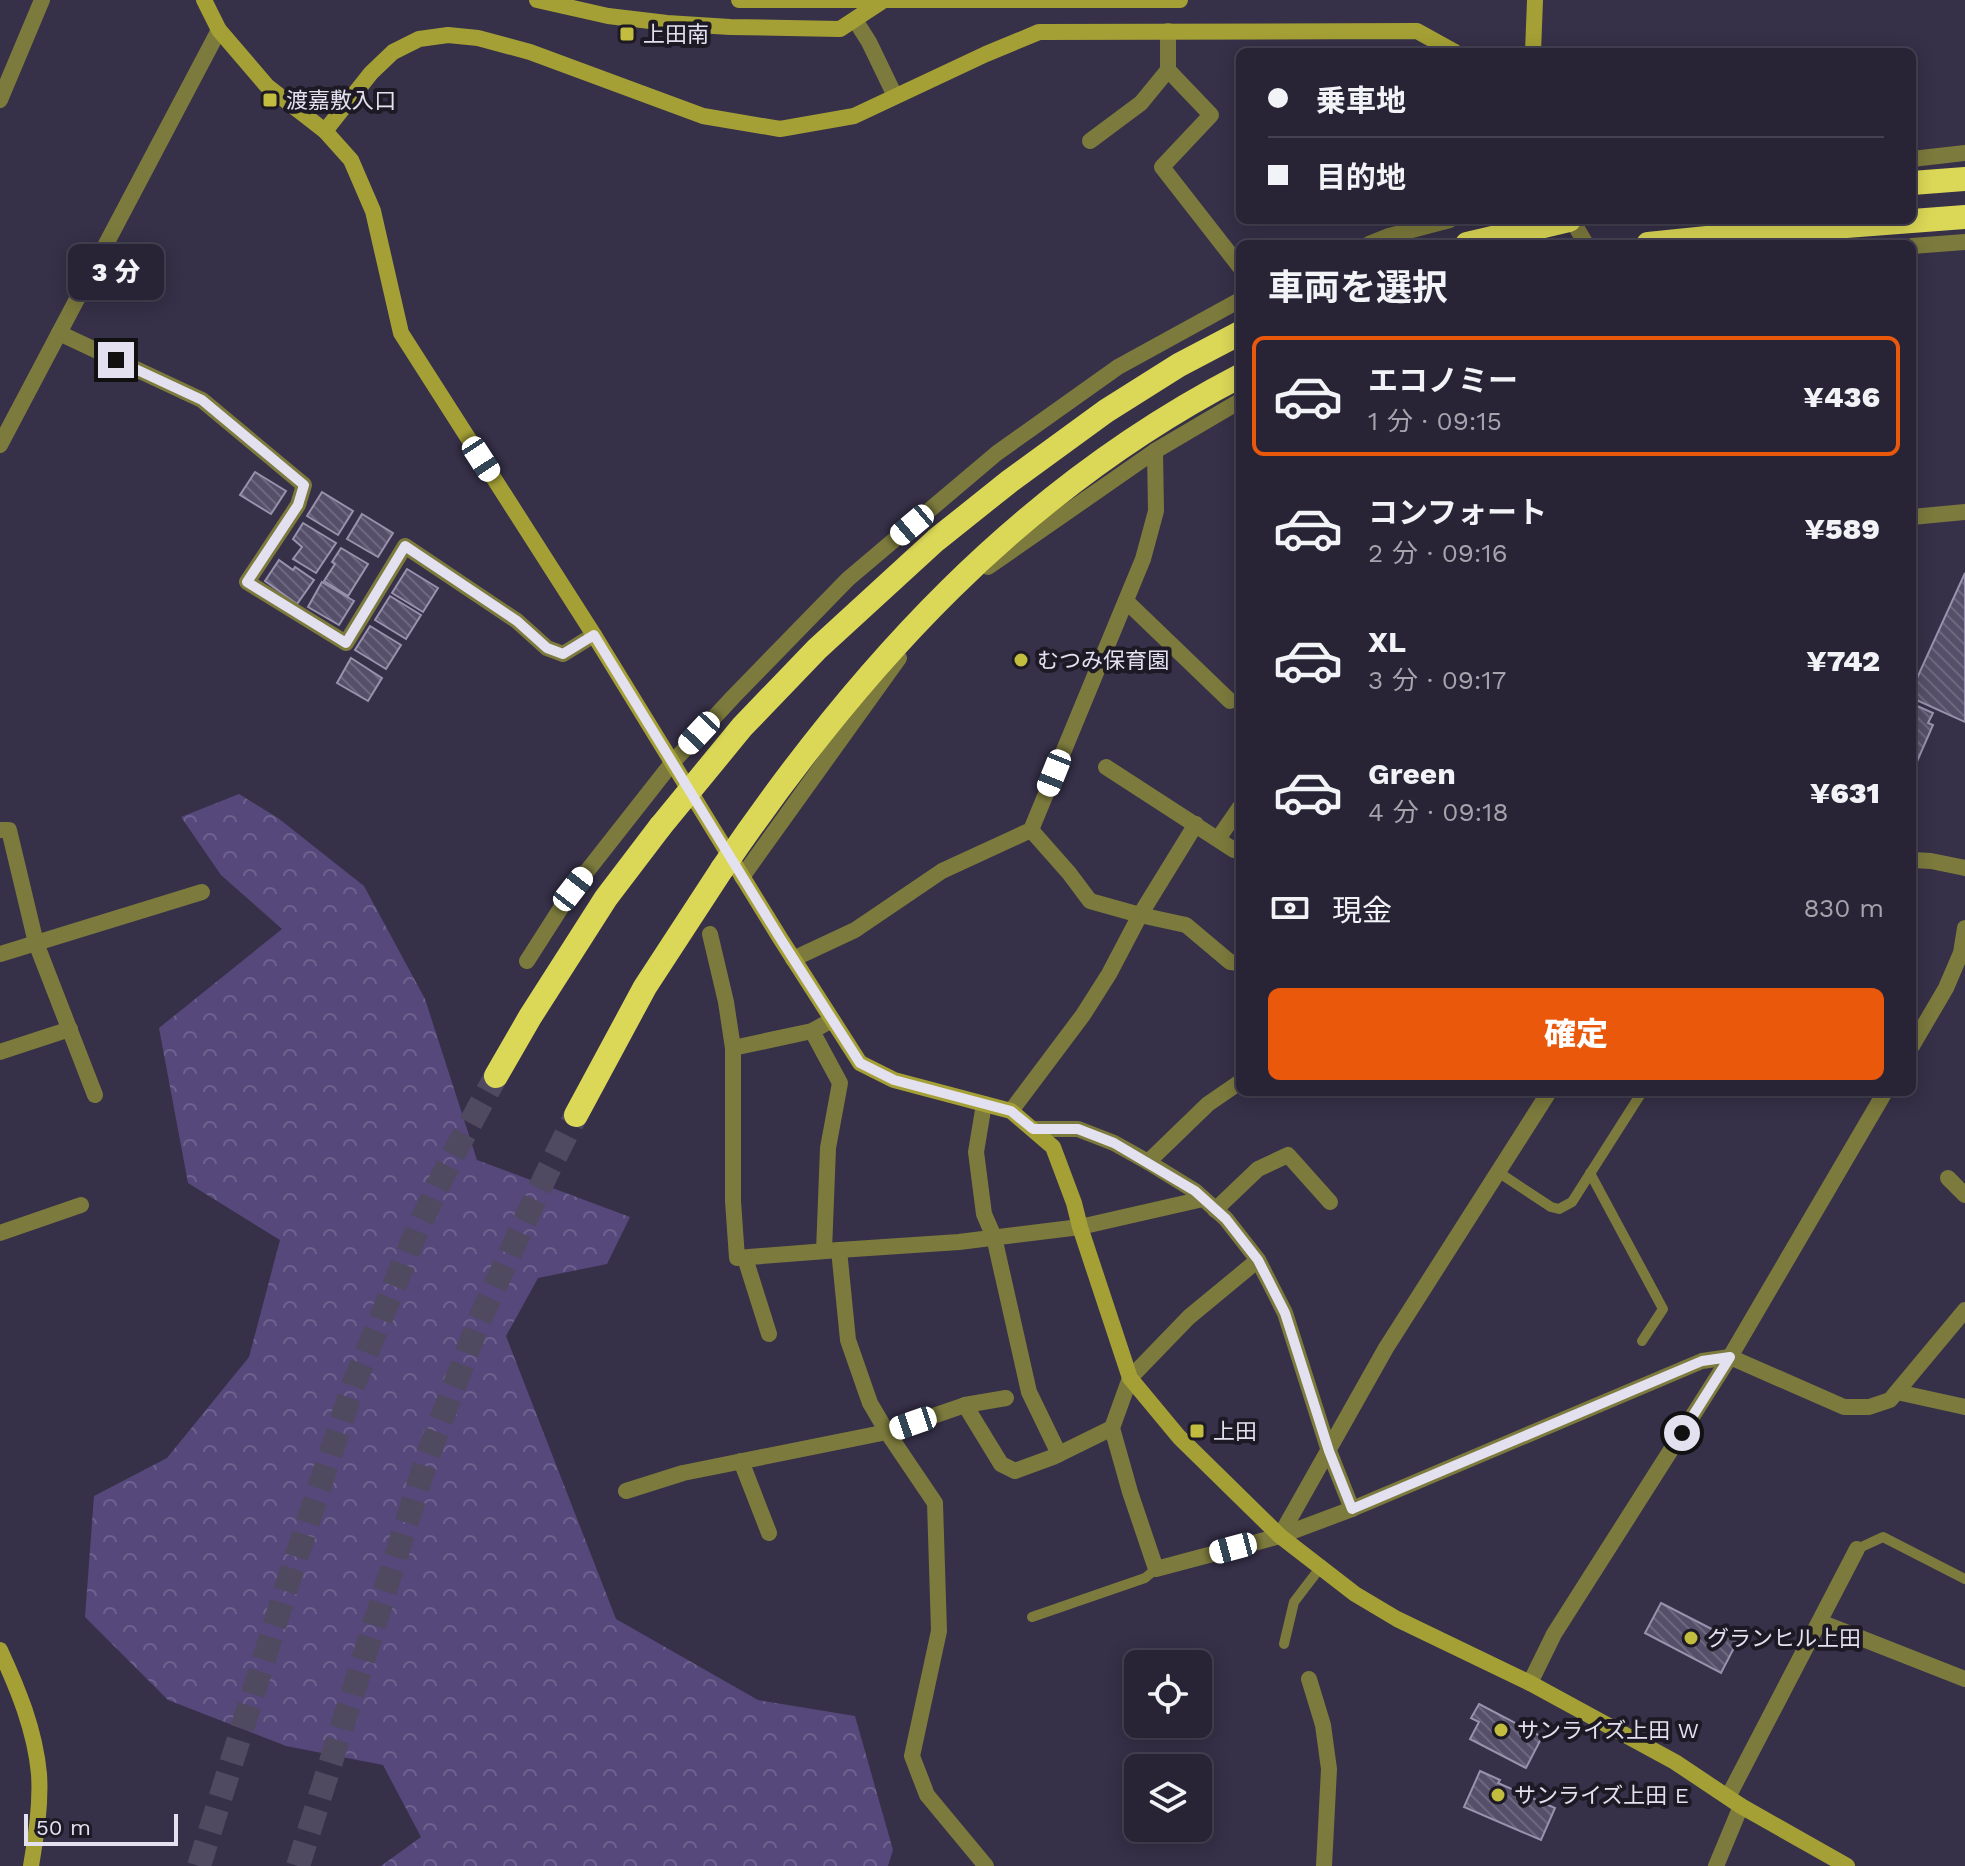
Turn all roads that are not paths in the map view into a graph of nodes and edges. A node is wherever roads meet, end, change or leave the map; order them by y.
1 (42, 0) edge
2 (204, 0) edge
3 (537, 0) edge
4 (739, 0) edge
5 (827, 0) edge
6 (840, 0) edge
7 (884, 0) edge
8 (1156, 0) edge
9 (1180, 0) edge
10 (1535, 0) edge
11 (855, 20) junction
12 (219, 30) junction
13 (1168, 31) junction
14 (1448, 48) edge
15 (1533, 48) edge
16 (1168, 70) junction
17 (895, 96) junction
18 (0, 100) edge
19 (325, 131) junction
20 (1090, 141) dead end
21 (1965, 153) edge
22 (1916, 159) edge
23 (1965, 179) edge
24 (1916, 183) edge
25 (1965, 217) edge
26 (1916, 221) edge
27 (1435, 224) edge
28 (1553, 224) edge
29 (1874, 224) edge
30 (1379, 240) edge
31 (1484, 240) edge
32 (1687, 240) edge
33 (1965, 242) edge
34 (1916, 246) edge
35 (1236, 262) edge
36 (1236, 302) edge
37 (59, 333) junction
38 (1236, 335) edge
39 (1236, 378) edge
40 (1236, 403) edge
41 (0, 445) edge
42 (1155, 451) junction
43 (1965, 512) edge
44 (1916, 517) edge
45 (1126, 601) junction
46 (594, 635) junction
47 (1230, 701) dead end
48 (672, 763) junction
49 (1106, 767) dead end
50 (1236, 813) edge
51 (1196, 824) junction
52 (0, 830) edge
53 (1031, 830) junction
54 (1218, 839) junction
55 (1234, 850) dead end
56 (1916, 860) edge
57 (1965, 868) edge
58 (732, 873) junction
59 (202, 892) dead end
60 (1140, 915) junction
61 (1965, 928) edge
62 (710, 934) dead end
63 (36, 943) junction
64 (0, 954) edge
65 (793, 959) junction
66 (527, 961) dead end
67 (1236, 963) edge
68 (832, 1020) junction
69 (70, 1029) junction
70 (812, 1031) junction
71 (1916, 1039) edge
72 (733, 1048) junction
73 (0, 1052) edge
74 (496, 1076) tunnel mouth
75 (1236, 1085) edge
76 (95, 1095) dead end
77 (1546, 1096) edge
78 (1639, 1096) edge
79 (1883, 1096) edge
80 (984, 1104) junction
81 (1011, 1111) junction
82 (576, 1115) tunnel mouth
83 (1033, 1129) junction
84 (1148, 1162) junction
85 (1498, 1172) junction
86 (1590, 1173) junction
87 (1948, 1178) dead end
88 (1965, 1195) edge
89 (1330, 1202) dead end
90 (1209, 1204) junction
91 (81, 1205) dead end
92 (1080, 1227) junction
93 (0, 1233) edge
94 (994, 1237) junction
95 (832, 1250) junction
96 (745, 1258) junction
97 (1258, 1260) junction
98 (1965, 1310) edge
99 (769, 1334) dead end
100 (1642, 1341) dead end
101 (1730, 1357) junction
102 (1130, 1378) junction
103 (1897, 1392) junction
104 (1006, 1398) dead end
105 (965, 1405) junction
106 (1965, 1407) edge
107 (1112, 1428) junction
108 (887, 1432) junction
109 (1329, 1451) junction
110 (1059, 1454) junction
111 (741, 1461) junction
112 (626, 1491) dead end
113 (1352, 1509) junction
114 (769, 1533) dead end
115 (1280, 1536) junction
116 (1857, 1549) joint
117 (1320, 1568) junction
118 (1156, 1569) junction
119 (1965, 1579) edge
120 (1032, 1617) dead end
121 (1820, 1622) junction
122 (1284, 1644) dead end
123 (0, 1650) edge
124 (1309, 1679) dead end
125 (1965, 1679) edge
126 (1530, 1683) junction
127 (1735, 1802) junction
128 (31, 1866) edge
129 (986, 1866) edge
130 (1324, 1866) edge
131 (1716, 1866) edge
132 (1847, 1866) edge

1 - 18 street
2 - 12 street
3 - 11 street
4 - 5 street
5 - 6 street
6 - 7 street
7 - 8 street
7 - 11 street
8 - 9 street
10 - 15 street
11 - 17 street
12 - 19 street
12 - 37 street
13 - 14 street
13 - 16 street
13 - 17 street
16 - 20 street
16 - 35 street
17 - 19 street
19 - 46 street
21 - 22 street
23 - 24 highway
25 - 26 highway
27 - 30 street
28 - 31 highway
29 - 32 highway
33 - 34 street
36 - 48 street
37 - 41 street
37 - 46 street
38 - 74 highway, bridge
39 - 58 highway, bridge
40 - 42 street
42 - 45 street
42 - 58 street
43 - 44 street
45 - 47 street
45 - 53 street
46 - 48 street
48 - 58 street
48 - 66 street
49 - 51 street
50 - 54 street
51 - 54 street
51 - 60 street
52 - 63 street
53 - 60 street
53 - 65 street
54 - 55 street
56 - 57 street
58 - 65 street
58 - 82 highway
59 - 63 street
60 - 67 street
60 - 81 street
61 - 71 street
62 - 72 street
63 - 64 street
63 - 69 street
65 - 68 street
68 - 70 street
68 - 80 street
69 - 73 street
69 - 76 street
70 - 72 street
70 - 95 street
72 - 96 street
75 - 84 street
77 - 85 street
78 - 86 lane
79 - 101 street
80 - 81 street
80 - 94 street
81 - 83 street
83 - 84 street
83 - 92 street
84 - 90 street
85 - 86 lane
85 - 109 street
86 - 100 lane
87 - 88 street
89 - 90 street
90 - 92 street
90 - 97 street
91 - 93 street
92 - 94 street
92 - 102 street
94 - 95 street
94 - 110 street
95 - 96 street
95 - 108 street
96 - 99 street
97 - 102 street
97 - 109 street
98 - 103 street
101 - 103 street
101 - 113 street
101 - 126 street
102 - 107 street
102 - 115 street
103 - 106 street
104 - 105 street
105 - 108 street
105 - 110 street
107 - 110 street
107 - 118 street
108 - 111 street
108 - 129 street
109 - 113 street
109 - 115 street
111 - 112 street
111 - 114 street
113 - 115 street
115 - 117 street
115 - 118 street
116 - 119 lane
116 - 121 street
117 - 122 lane
117 - 126 street
118 - 120 lane
121 - 125 street
121 - 127 street
123 - 128 street
124 - 130 street
126 - 127 street
127 - 131 street
127 - 132 street

